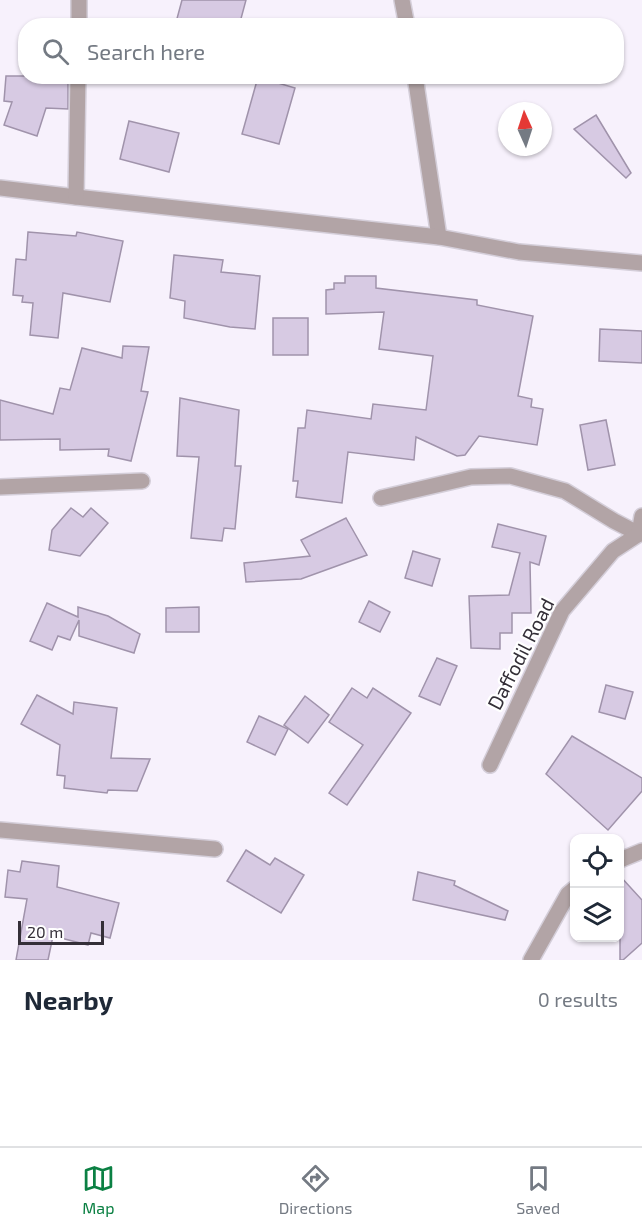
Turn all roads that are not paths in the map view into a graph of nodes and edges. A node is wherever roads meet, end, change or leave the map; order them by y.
1 (79, 0) edge
2 (402, 0) edge
3 (78, 18) edge
4 (405, 18) edge
5 (78, 84) edge
6 (416, 84) edge
7 (0, 188) edge
8 (76, 198) junction
9 (439, 237) junction
10 (642, 262) edge
11 (142, 481) dead end
12 (0, 488) edge
13 (381, 498) dead end
14 (642, 516) edge
15 (641, 534) edge
16 (490, 765) dead end
17 (0, 830) edge
18 (215, 849) dead end
19 (642, 851) edge
20 (624, 858) edge
21 (570, 892) edge
22 (531, 960) edge

1 - 3 street
2 - 4 street
5 - 8 street
6 - 9 street
7 - 8 street
8 - 9 street
9 - 10 street
11 - 12 street
13 - 15 street
14 - 15 street
15 - 16 street, Daffodil Road
17 - 18 street
19 - 20 street
21 - 22 street

